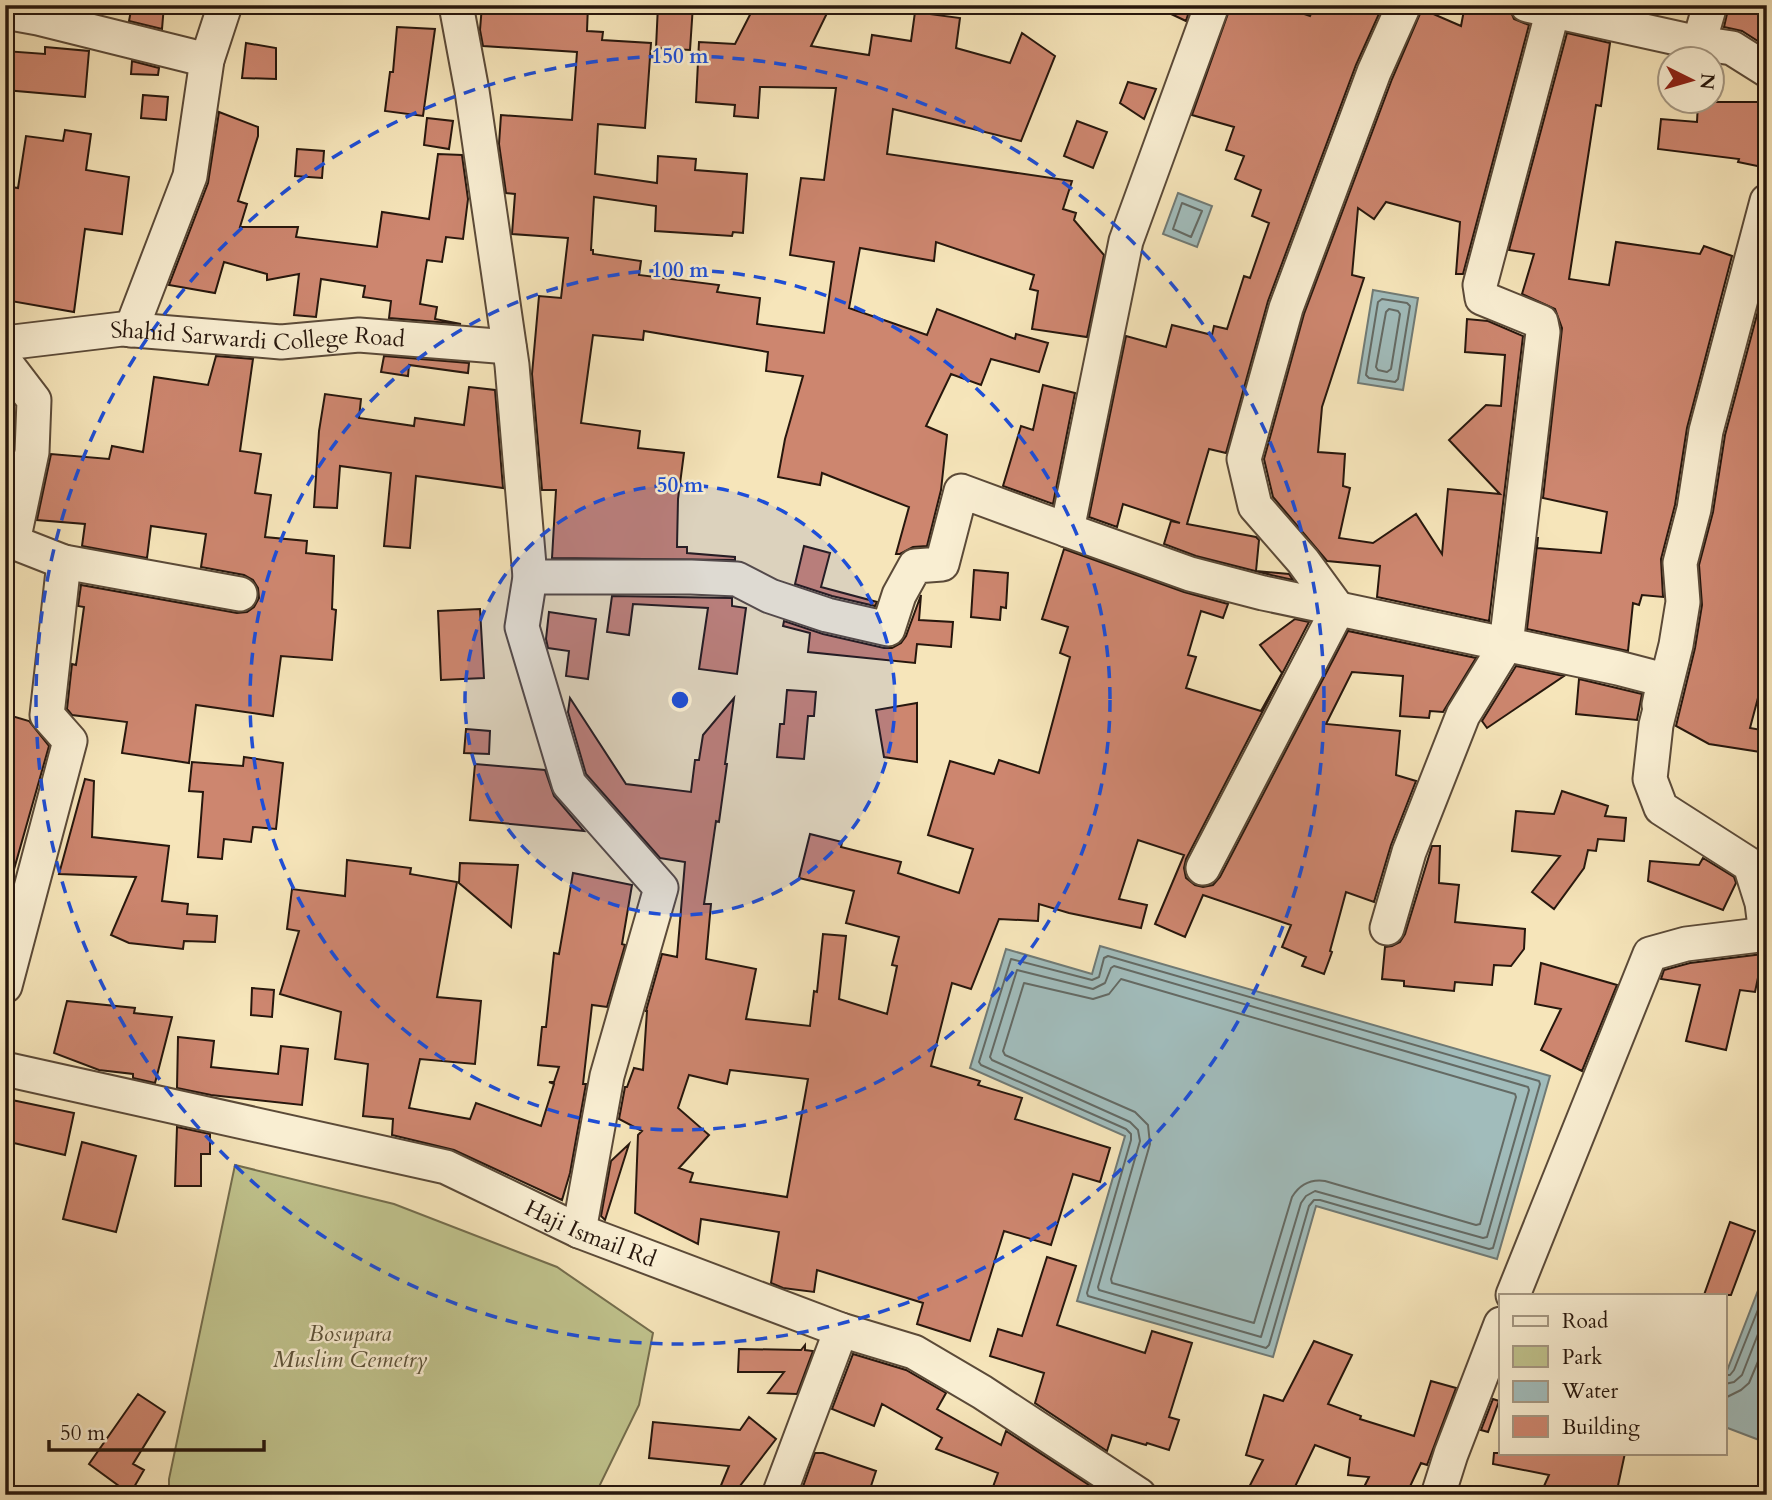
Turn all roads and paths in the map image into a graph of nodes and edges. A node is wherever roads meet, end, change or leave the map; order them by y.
1 (225, 5) edge
2 (456, 5) edge
3 (1212, 5) edge
4 (1404, 5) edge
5 (1710, 5) edge
6 (1540, 8) edge
7 (5, 12) edge
8 (1699, 43) junction
9 (207, 60) junction
10 (1767, 70) edge
11 (1767, 201) edge
12 (131, 330) junction
13 (5, 344) edge
14 (509, 347) junction
15 (5, 362) edge
16 (1066, 530) junction
17 (64, 562) junction
18 (530, 577) junction
19 (240, 594) dead end
20 (1338, 609) junction
21 (1506, 646) junction
22 (1656, 725) junction
23 (1203, 868) dead end
24 (1387, 928) dead end
25 (1766, 935) edge
26 (5, 986) edge
27 (5, 1069) edge
28 (579, 1231) junction
29 (1513, 1294) edge
30 (1499, 1329) edge
31 (841, 1330) junction
32 (779, 1495) edge
33 (1139, 1495) edge
34 (1438, 1495) edge

1 - 9 street
2 - 14 street
3 - 16 street
4 - 20 street
5 - 8 street
6 - 8 street
6 - 21 street
7 - 9 street
8 - 10 street
9 - 12 street
11 - 22 street
12 - 13 street, Shahid Sarwardi College Road
12 - 14 street, Shahid Sarwardi College Road
14 - 18 street
15 - 17 street
16 - 18 street
16 - 20 street
17 - 19 street
17 - 26 street
18 - 28 street
20 - 21 street
20 - 23 street
21 - 22 street
21 - 24 street
22 - 25 street
25 - 29 street
27 - 28 street, Haji Ismail Rd
28 - 31 street, Haji Ismail Rd
30 - 34 street
31 - 32 street
31 - 33 street, Haji Ismail Rd

